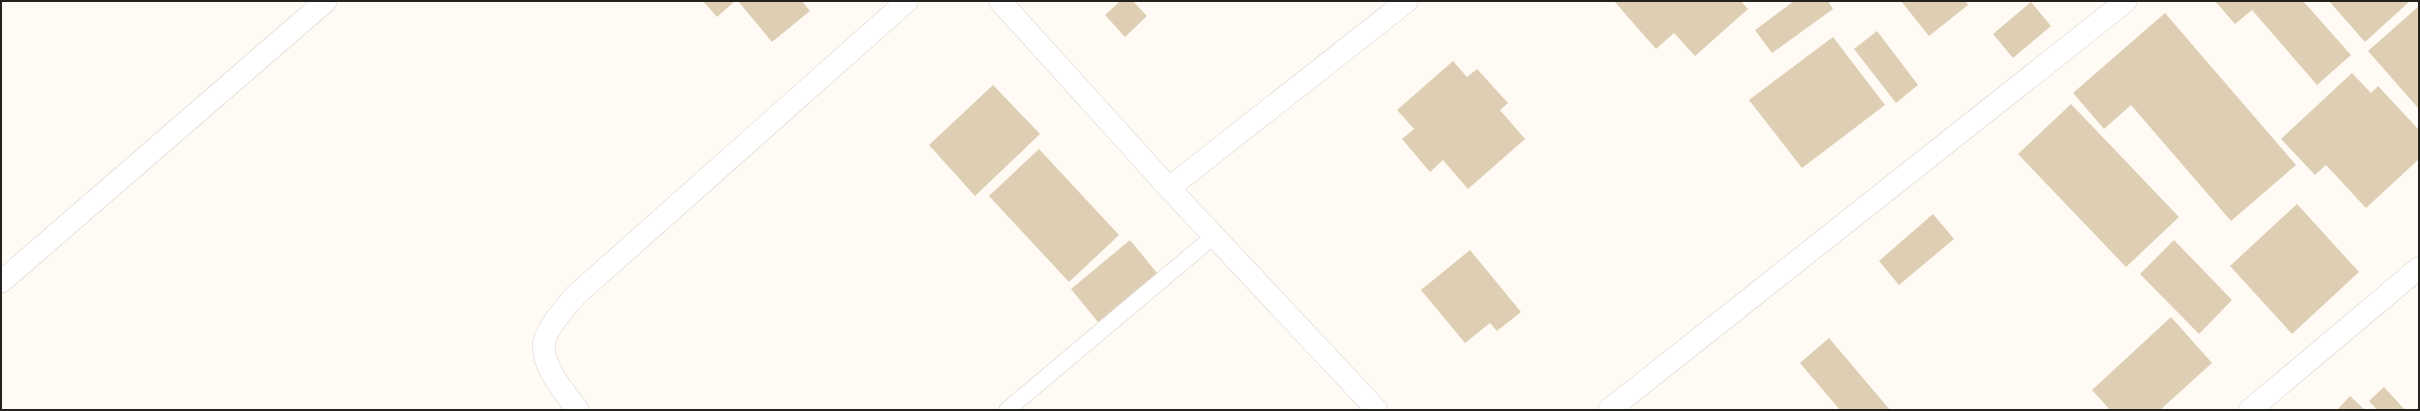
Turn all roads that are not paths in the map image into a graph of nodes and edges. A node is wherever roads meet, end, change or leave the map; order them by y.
1 (326, 1) edge
2 (907, 1) edge
3 (1000, 1) edge
4 (1407, 1) edge
5 (2126, 1) edge
6 (1169, 188) junction
7 (1214, 236) junction
8 (2419, 268) edge
9 (1, 282) edge
10 (578, 410) edge
11 (1007, 410) edge
12 (1376, 410) edge
13 (1609, 410) edge
14 (2250, 410) edge

1 - 9 street
2 - 10 street
3 - 6 street
4 - 6 street
5 - 13 street
6 - 7 street
7 - 11 lane
7 - 12 street
8 - 14 street

